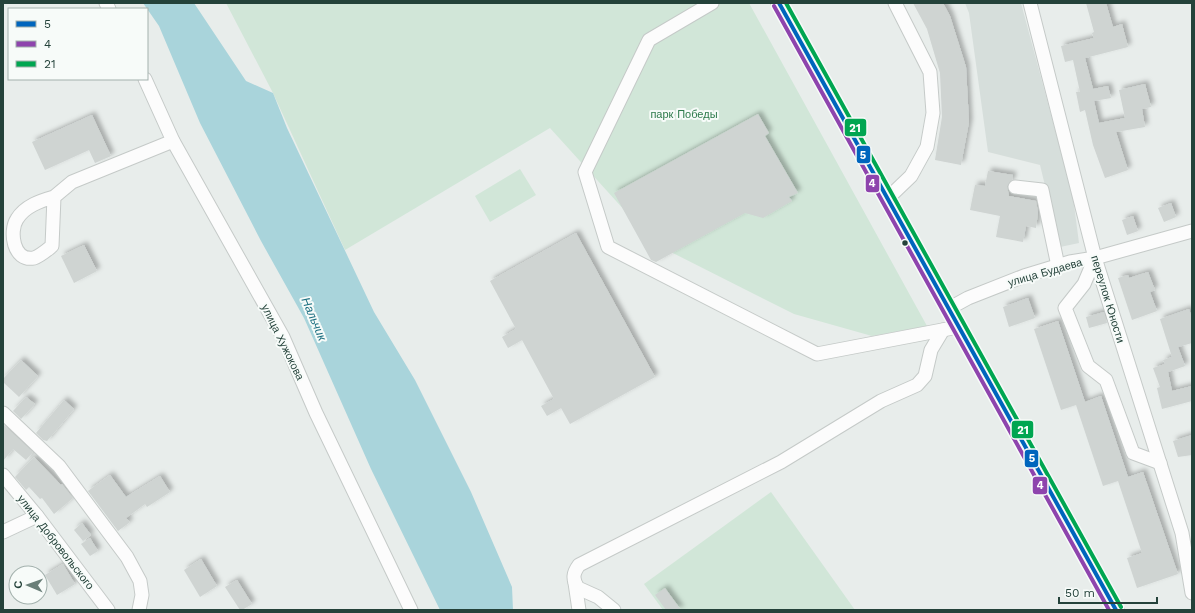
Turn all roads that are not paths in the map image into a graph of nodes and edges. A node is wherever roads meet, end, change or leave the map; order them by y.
1 (712, 3) edge
2 (779, 3) edge
3 (895, 3) edge
4 (1030, 3) edge
5 (145, 80) edge
6 (173, 141) junction
7 (1015, 187) dead end
8 (54, 197) junction
9 (887, 199) junction
10 (1192, 232) edge
11 (1095, 258) junction
12 (1058, 266) junction
13 (948, 309) junction
14 (950, 329) junction
15 (3, 413) edge
16 (1160, 463) junction
17 (3, 475) edge
18 (37, 516) junction
19 (3, 532) edge
20 (575, 583) junction
21 (1192, 593) edge
22 (108, 610) edge
23 (139, 610) edge
24 (411, 610) edge
25 (579, 610) edge
26 (614, 610) edge
27 (1116, 610) edge

1 - 14 street
2 - 9 main road
3 - 9 street
4 - 11 street, переулок Юности
5 - 6 street, улица Хужокова
6 - 8 street
6 - 24 street, улица Хужокова
7 - 12 street
8 - 8 street
9 - 13 main road
10 - 11 street, улица Будаева
11 - 12 street, улица Будаева
11 - 16 street, переулок Юности
11 - 16 street
12 - 13 street, улица Будаева
13 - 14 main road
14 - 20 street
14 - 27 main road
15 - 23 street
16 - 21 street, переулок Юности
17 - 18 street, улица Добровольского
18 - 19 street
18 - 22 street, улица Добровольского
20 - 25 street
20 - 26 street

